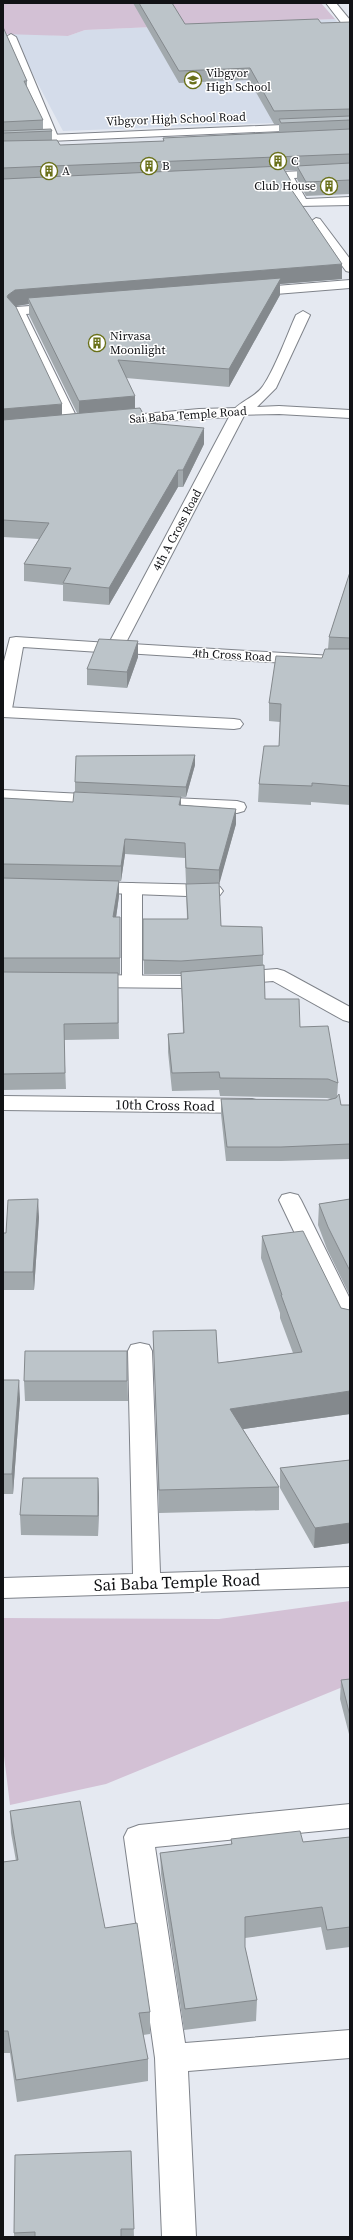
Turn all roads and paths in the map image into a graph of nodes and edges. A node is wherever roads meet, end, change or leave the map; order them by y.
1 (332, 3) edge
2 (350, 27) edge
3 (11, 37) dead end
4 (350, 125) edge
5 (179, 132) junction
6 (52, 137) junction
7 (3, 140) edge
8 (184, 144) edge
9 (66, 149) edge
10 (3, 151) edge
11 (350, 172) edge
12 (287, 175) junction
13 (242, 177) edge
14 (350, 201) edge
15 (316, 222) dead end
16 (350, 268) edge
17 (350, 284) edge
18 (239, 293) edge
19 (72, 307) edge
20 (303, 314) dead end
21 (239, 412) junction
22 (350, 414) edge
23 (104, 421) edge
24 (89, 423) edge
25 (73, 424) junction
26 (58, 426) edge
27 (115, 648) junction
28 (350, 662) edge
29 (3, 709) edge
30 (3, 712) edge
31 (234, 724) dead end
32 (3, 796) edge
33 (237, 807) dead end
34 (71, 887) edge
35 (132, 889) junction
36 (213, 891) edge
37 (72, 980) edge
38 (132, 981) junction
39 (350, 1016) edge
40 (3, 1103) edge
41 (274, 1106) edge
42 (290, 1200) dead end
43 (350, 1324) edge
44 (140, 1351) dead end
45 (350, 1577) edge
46 (147, 1583) junction
47 (3, 1588) edge
48 (350, 1816) edge
49 (350, 2044) edge
50 (171, 2058) junction
51 (179, 2237) edge

1 - 2 street
3 - 6 street
4 - 5 street, Vibgyor High School Road
5 - 6 street, Vibgyor High School Road
5 - 8 street
6 - 7 street, Vibgyor High School Road
9 - 10 street
11 - 12 street
12 - 13 street
12 - 14 street
15 - 16 street
17 - 18 street
19 - 25 street
20 - 21 street
21 - 22 street, Sai Baba Temple Road
21 - 23 street, Sai Baba Temple Road
21 - 27 street, 4th A Cross Road
24 - 25 street
25 - 26 street
27 - 28 street, 4th Cross Road
27 - 29 street, 4th Cross Road
30 - 31 street
32 - 33 street
34 - 35 street
35 - 36 street
35 - 38 street
37 - 38 street
38 - 39 street
40 - 41 street, 10th Cross Road
42 - 43 street
44 - 46 street
45 - 46 street, Sai Baba Temple Road
46 - 47 street, Sai Baba Temple Road
48 - 50 street
49 - 50 street
50 - 51 street

